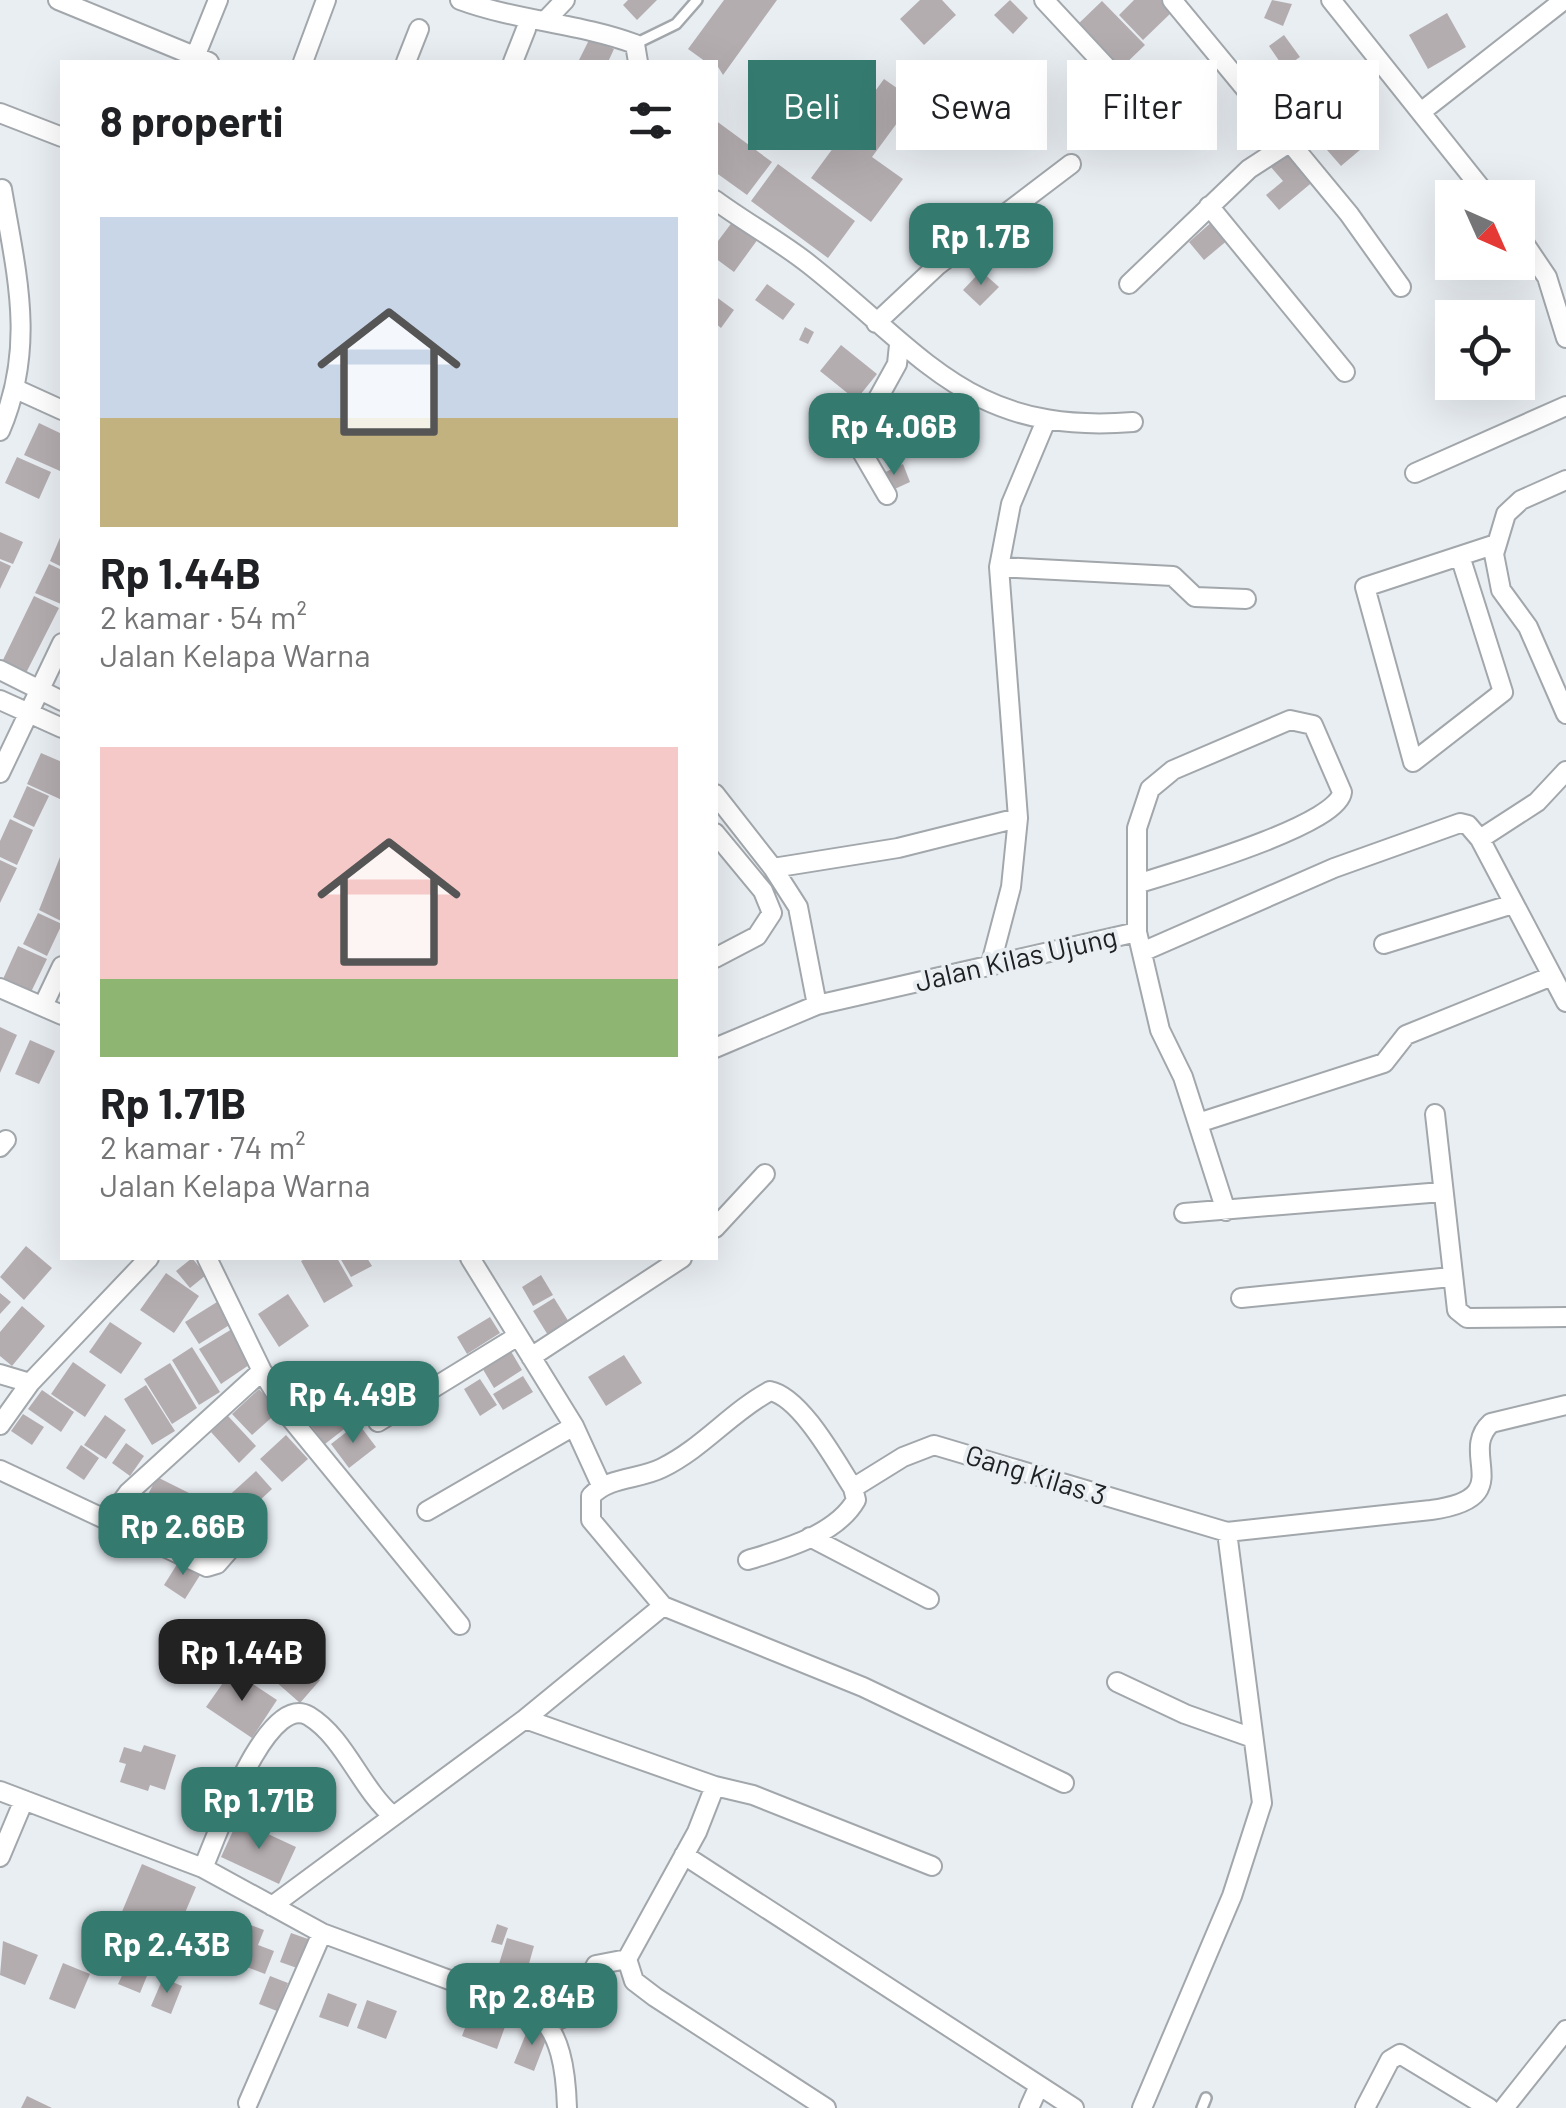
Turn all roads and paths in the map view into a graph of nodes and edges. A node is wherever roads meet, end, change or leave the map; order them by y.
1 (58, 0) edge
2 (116, 0) edge
3 (218, 0) edge
4 (326, 0) edge
5 (460, 0) edge
6 (566, 0) edge
7 (697, 0) edge
8 (1044, 0) edge
9 (1172, 0) edge
10 (1331, 0) edge
11 (1564, 0) edge
12 (497, 6) edge
13 (107, 20) junction
14 (545, 21) junction
15 (419, 29) dead end
16 (526, 29) dead end
17 (636, 53) edge
18 (202, 60) edge
19 (304, 60) edge
20 (407, 60) edge
21 (514, 60) edge
22 (1099, 60) edge
23 (1237, 80) edge
24 (1421, 112) junction
25 (0, 113) edge
26 (60, 136) edge
27 (1279, 150) edge
28 (1294, 150) edge
29 (1071, 164) dead end
30 (1475, 180) edge
31 (2, 189) edge
32 (718, 202) edge
33 (1210, 206) junction
34 (1535, 260) edge
35 (1129, 284) dead end
36 (1401, 287) dead end
37 (1560, 308) edge
38 (876, 323) junction
39 (1566, 338) edge
40 (899, 345) junction
41 (1345, 372) dead end
42 (18, 390) junction
43 (1566, 406) edge
44 (60, 409) edge
45 (1134, 422) dead end
46 (1045, 423) junction
47 (0, 431) edge
48 (1415, 473) dead end
49 (1566, 480) edge
50 (887, 496) dead end
51 (1496, 544) junction
52 (1460, 556) junction
53 (999, 567) junction
54 (1246, 599) dead end
55 (60, 647) edge
56 (0, 670) edge
57 (39, 690) junction
58 (0, 700) edge
59 (60, 700) edge
60 (28, 712) junction
61 (1566, 714) edge
62 (60, 727) edge
63 (1566, 771) edge
64 (0, 773) edge
65 (718, 798) edge
66 (1018, 818) junction
67 (718, 837) edge
68 (1480, 839) junction
69 (774, 868) junction
70 (1140, 883) junction
71 (1513, 904) junction
72 (1137, 932) junction
73 (1384, 944) dead end
74 (1142, 952) junction
75 (718, 956) edge
76 (990, 967) junction
77 (60, 970) edge
78 (1552, 976) junction
79 (0, 988) edge
80 (1566, 1002) edge
81 (817, 1004) junction
82 (43, 1006) junction
83 (60, 1014) edge
84 (718, 1047) edge
85 (1435, 1114) dead end
86 (1198, 1123) junction
87 (765, 1174) dead end
88 (1442, 1192) junction
89 (1226, 1212) junction
90 (1184, 1213) dead end
91 (718, 1225) edge
92 (147, 1260) edge
93 (207, 1260) edge
94 (471, 1260) edge
95 (679, 1260) edge
96 (1451, 1277) junction
97 (1241, 1298) dead end
98 (1566, 1317) edge
99 (518, 1336) junction
100 (532, 1357) junction
101 (262, 1372) junction
102 (0, 1374) edge
103 (30, 1383) junction
104 (1566, 1405) edge
105 (378, 1422) dead end
106 (0, 1425) edge
107 (574, 1426) junction
108 (0, 1470) edge
109 (601, 1485) junction
110 (853, 1488) junction
111 (427, 1511) dead end
112 (108, 1518) junction
113 (1226, 1532) junction
114 (810, 1537) junction
115 (231, 1548) dead end
116 (748, 1560) dead end
117 (929, 1598) dead end
118 (662, 1606) junction
119 (460, 1625) dead end
120 (1117, 1682) dead end
121 (525, 1719) junction
122 (1250, 1737) junction
123 (1064, 1783) dead end
124 (715, 1786) junction
125 (0, 1791) edge
126 (24, 1800) junction
127 (392, 1816) junction
128 (684, 1855) junction
129 (0, 1857) edge
130 (932, 1866) dead end
131 (203, 1868) junction
132 (272, 1906) junction
133 (322, 1933) junction
134 (626, 1959) junction
135 (547, 2022) junction
136 (1566, 2030) edge
137 (1038, 2088) junction
138 (248, 2103) dead end
139 (567, 2108) edge
140 (826, 2108) edge
141 (1029, 2108) edge
142 (1074, 2108) edge
143 (1142, 2108) edge
144 (1365, 2108) edge
145 (1489, 2108) edge
146 (1504, 2108) edge

1 - 13 street
2 - 13 street
3 - 18 street
4 - 19 street
5 - 12 street
6 - 14 street
7 - 17 lane
8 - 22 street
9 - 23 street
10 - 24 street
11 - 24 street
12 - 14 street
13 - 18 street
14 - 17 street
15 - 20 street
16 - 21 street
24 - 30 street
25 - 26 street
27 - 33 street
28 - 36 street
29 - 38 street
31 - 42 street
32 - 38 street
33 - 35 street
33 - 41 street
34 - 37 street
37 - 39 street
38 - 40 street
40 - 46 street
40 - 50 street
42 - 44 street
42 - 47 street
43 - 48 street
45 - 46 street
46 - 53 street
49 - 51 street
51 - 52 street
51 - 61 street
52 - 52 street
53 - 54 street
53 - 66 street
55 - 57 street
56 - 57 street
57 - 59 street
57 - 60 street
58 - 60 street
60 - 62 street
60 - 64 street
63 - 68 street
65 - 69 street
66 - 69 street
66 - 76 street
67 - 75 street
68 - 71 street
68 - 74 street
69 - 81 street
70 - 70 street, Jalan Kilas Ujung
70 - 72 street, Jalan Kilas Ujung
71 - 73 street
71 - 78 street
72 - 74 street
72 - 76 street, Jalan Kilas Ujung
74 - 86 street
76 - 81 street, Jalan Kilas Ujung
77 - 82 street
78 - 80 street
78 - 86 street
79 - 82 street
81 - 84 street, Jalan Kilas Ujung
82 - 83 street
85 - 88 street
86 - 89 street
87 - 91 street
88 - 89 street
88 - 96 street
89 - 90 street
92 - 103 street
93 - 101 street
94 - 99 street
95 - 100 street
96 - 97 street
96 - 98 street
99 - 100 street
99 - 105 street
100 - 107 street
101 - 112 street
101 - 119 street
102 - 103 street
103 - 106 street
104 - 113 street
107 - 109 street
107 - 111 street
108 - 112 street
109 - 110 street
109 - 118 street
110 - 113 street, Gang Kilas 3
110 - 114 street
112 - 115 street
113 - 122 street
114 - 116 street
114 - 117 street
118 - 121 street
118 - 123 street
120 - 122 street
121 - 124 street
121 - 127 street
122 - 143 street
124 - 128 street
124 - 130 street
125 - 126 street
126 - 129 street
126 - 131 street
127 - 131 street
127 - 132 street
128 - 134 street
128 - 137 street
131 - 132 street
132 - 133 street
133 - 135 street
133 - 138 street
134 - 135 street
134 - 140 street
135 - 139 street
136 - 146 street
137 - 141 street
137 - 142 street
144 - 145 street

